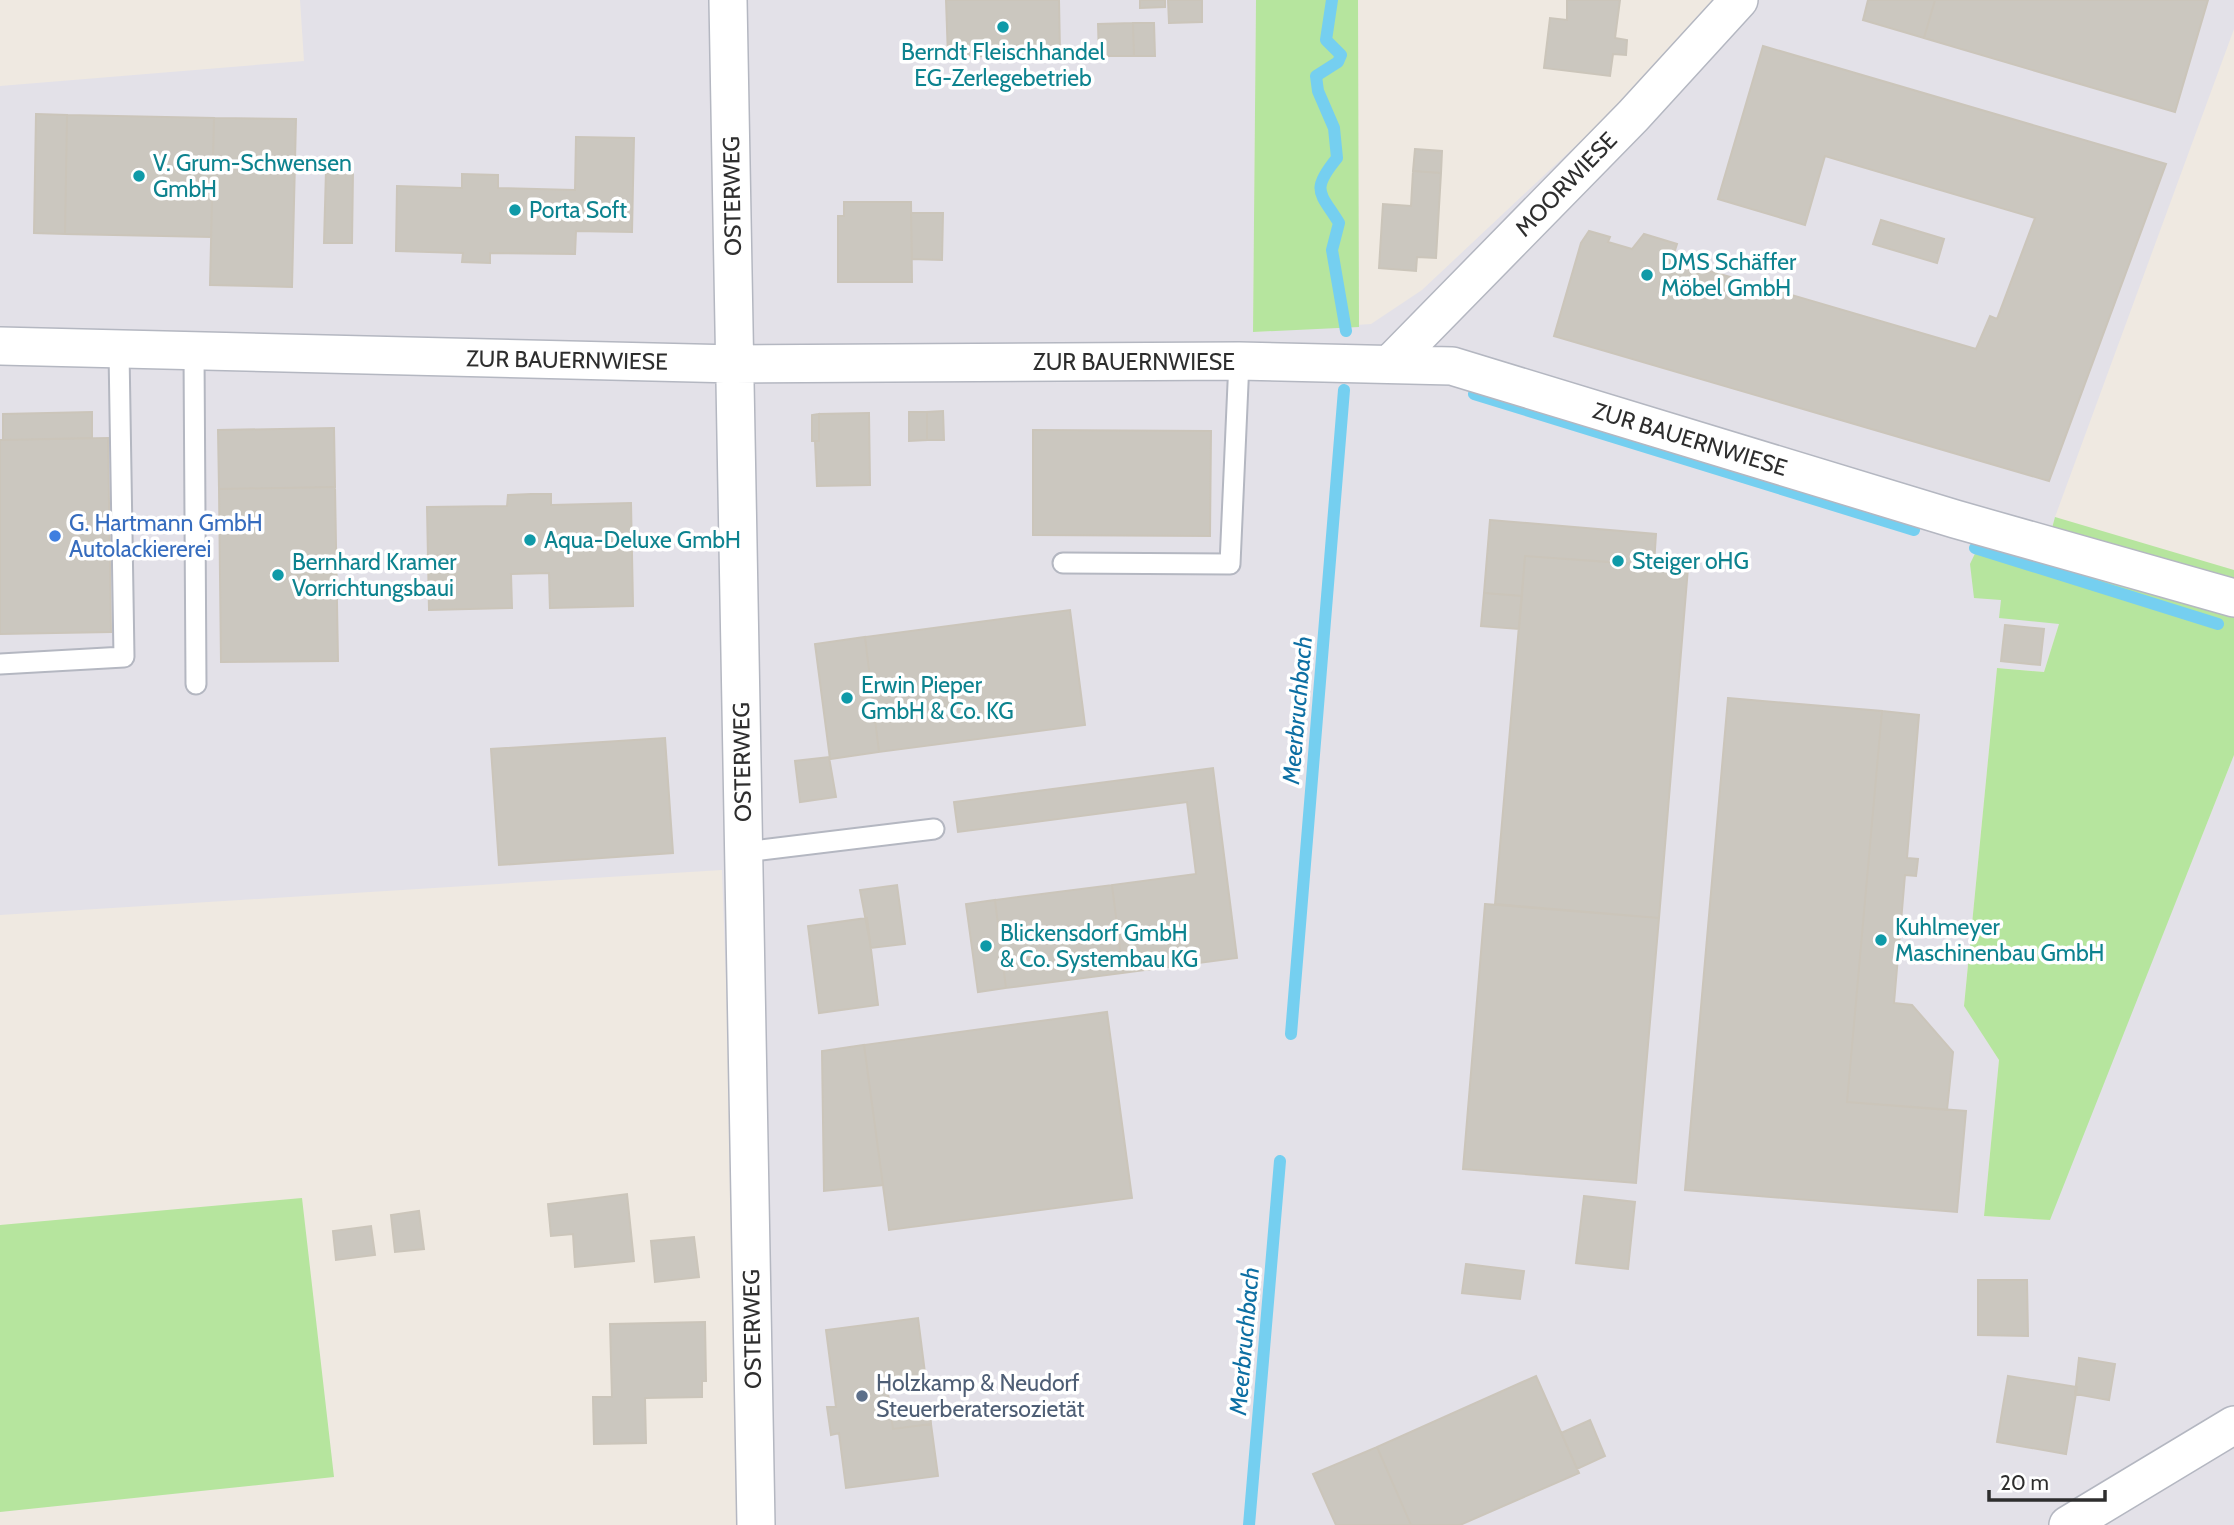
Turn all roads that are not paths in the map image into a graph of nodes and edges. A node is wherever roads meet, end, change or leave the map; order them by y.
1 (728, 0) edge
2 (1739, 0) edge
3 (0, 346) edge
4 (119, 351) junction
5 (194, 352) junction
6 (1239, 361) junction
7 (735, 364) junction
8 (1390, 365) junction
9 (1063, 563) dead end
10 (2234, 598) edge
11 (0, 664) edge
12 (197, 684) dead end
13 (934, 829) dead end
14 (744, 852) junction
15 (2234, 1425) edge
16 (756, 1525) edge
17 (2068, 1525) edge

1 - 7 street, OSTERWEG
2 - 8 street, MOORWIESE
3 - 4 street, ZUR BAUERNWIESE
4 - 5 street, ZUR BAUERNWIESE
4 - 11 lane
5 - 7 street, ZUR BAUERNWIESE
5 - 12 lane
6 - 7 street, ZUR BAUERNWIESE
6 - 8 street, ZUR BAUERNWIESE
6 - 9 lane
7 - 14 street, OSTERWEG
8 - 10 street, ZUR BAUERNWIESE
13 - 14 lane
14 - 16 street, OSTERWEG
15 - 17 street

